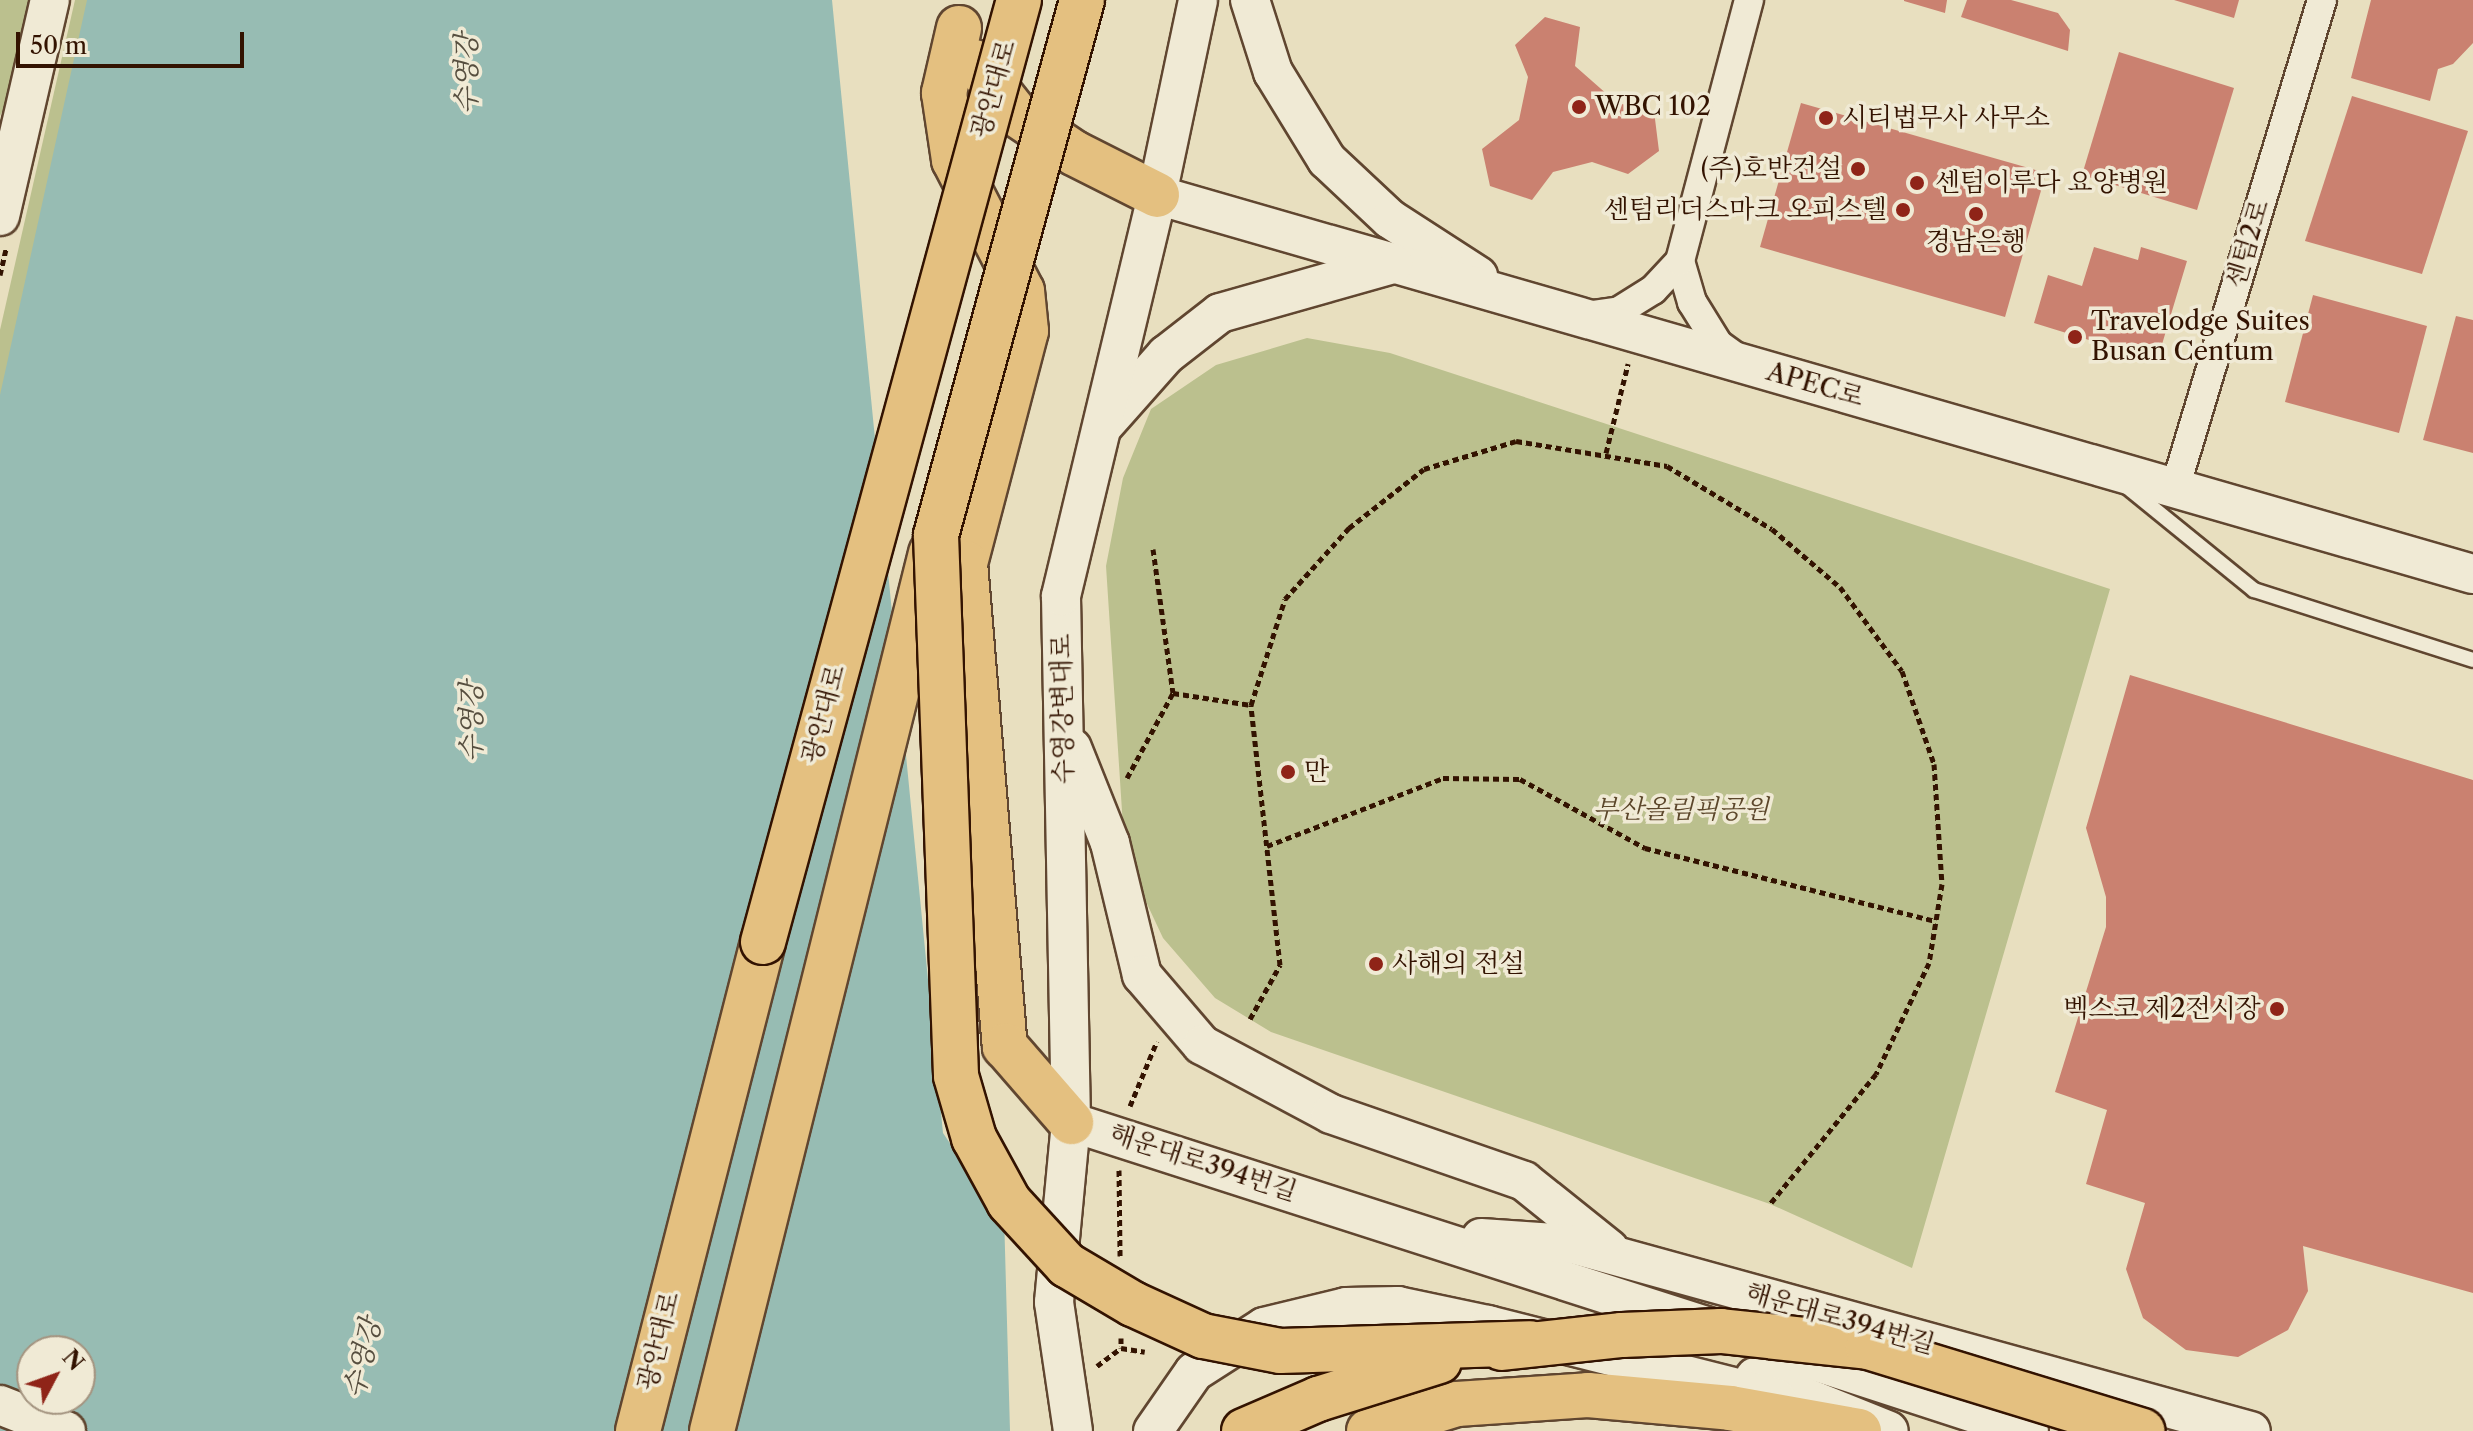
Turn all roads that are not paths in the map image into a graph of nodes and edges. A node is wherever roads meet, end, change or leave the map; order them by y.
1 (50, 0) edge
2 (1019, 0) edge
3 (1082, 0) edge
4 (1198, 0) edge
5 (1250, 0) edge
6 (1749, 0) edge
7 (2322, 0) edge
8 (962, 14) edge
9 (1157, 195) junction
10 (0, 216) edge
11 (1680, 261) junction
12 (1393, 264) junction
13 (1510, 298) junction
14 (1577, 317) junction
15 (1747, 366) junction
16 (1099, 430) junction
17 (2104, 468) junction
18 (2175, 488) junction
19 (936, 535) junction
20 (2473, 574) edge
21 (2473, 660) edge
22 (1063, 724) junction
23 (1071, 1122) junction
24 (1426, 1235) junction
25 (1621, 1258) junction
26 (1530, 1343) junction
27 (1900, 1389) junction
28 (0, 1405) edge
29 (1854, 1424) edge
30 (66, 1431) edge
31 (638, 1431) edge
32 (712, 1431) edge
33 (1073, 1431) edge
34 (1153, 1431) edge
35 (1244, 1431) edge
36 (1369, 1431) edge
37 (1889, 1431) edge
38 (1945, 1431) edge
39 (2029, 1431) edge
40 (2142, 1431) edge
41 (2251, 1431) edge

1 - 10 main road
2 - 31 highway, 광안대로, bridge
3 - 19 highway, bridge
4 - 9 main road, 수영강변대로
5 - 13 main road
6 - 11 street
7 - 18 street, 센텀2로
8 - 9 highway
8 - 23 highway
9 - 12 main road, APEC로
9 - 16 main road, 수영강변대로
11 - 14 street
11 - 15 street
12 - 13 main road, APEC로
12 - 16 main road
13 - 14 main road, APEC로
14 - 15 main road, APEC로
15 - 17 main road, APEC로
16 - 22 main road, 수영강변대로
17 - 18 main road, APEC로
17 - 21 lane
18 - 20 main road, APEC로
19 - 26 highway, bridge
19 - 32 highway, bridge
22 - 23 main road, 수영강변대로
22 - 25 main road
23 - 24 main road, 해운대로394번길
23 - 33 main road, 수영강변대로
24 - 25 main road, 해운대로394번길
24 - 27 main road, 해운대로394번길
24 - 29 main road, 해운대로394번길
25 - 41 main road, 해운대로394번길
26 - 35 highway, bridge
26 - 40 highway, bridge
27 - 38 main road, 해운대로394번길
27 - 39 main road, 해운대로394번길
28 - 30 main road
29 - 34 main road
29 - 36 highway
29 - 37 main road, 해운대로394번길

